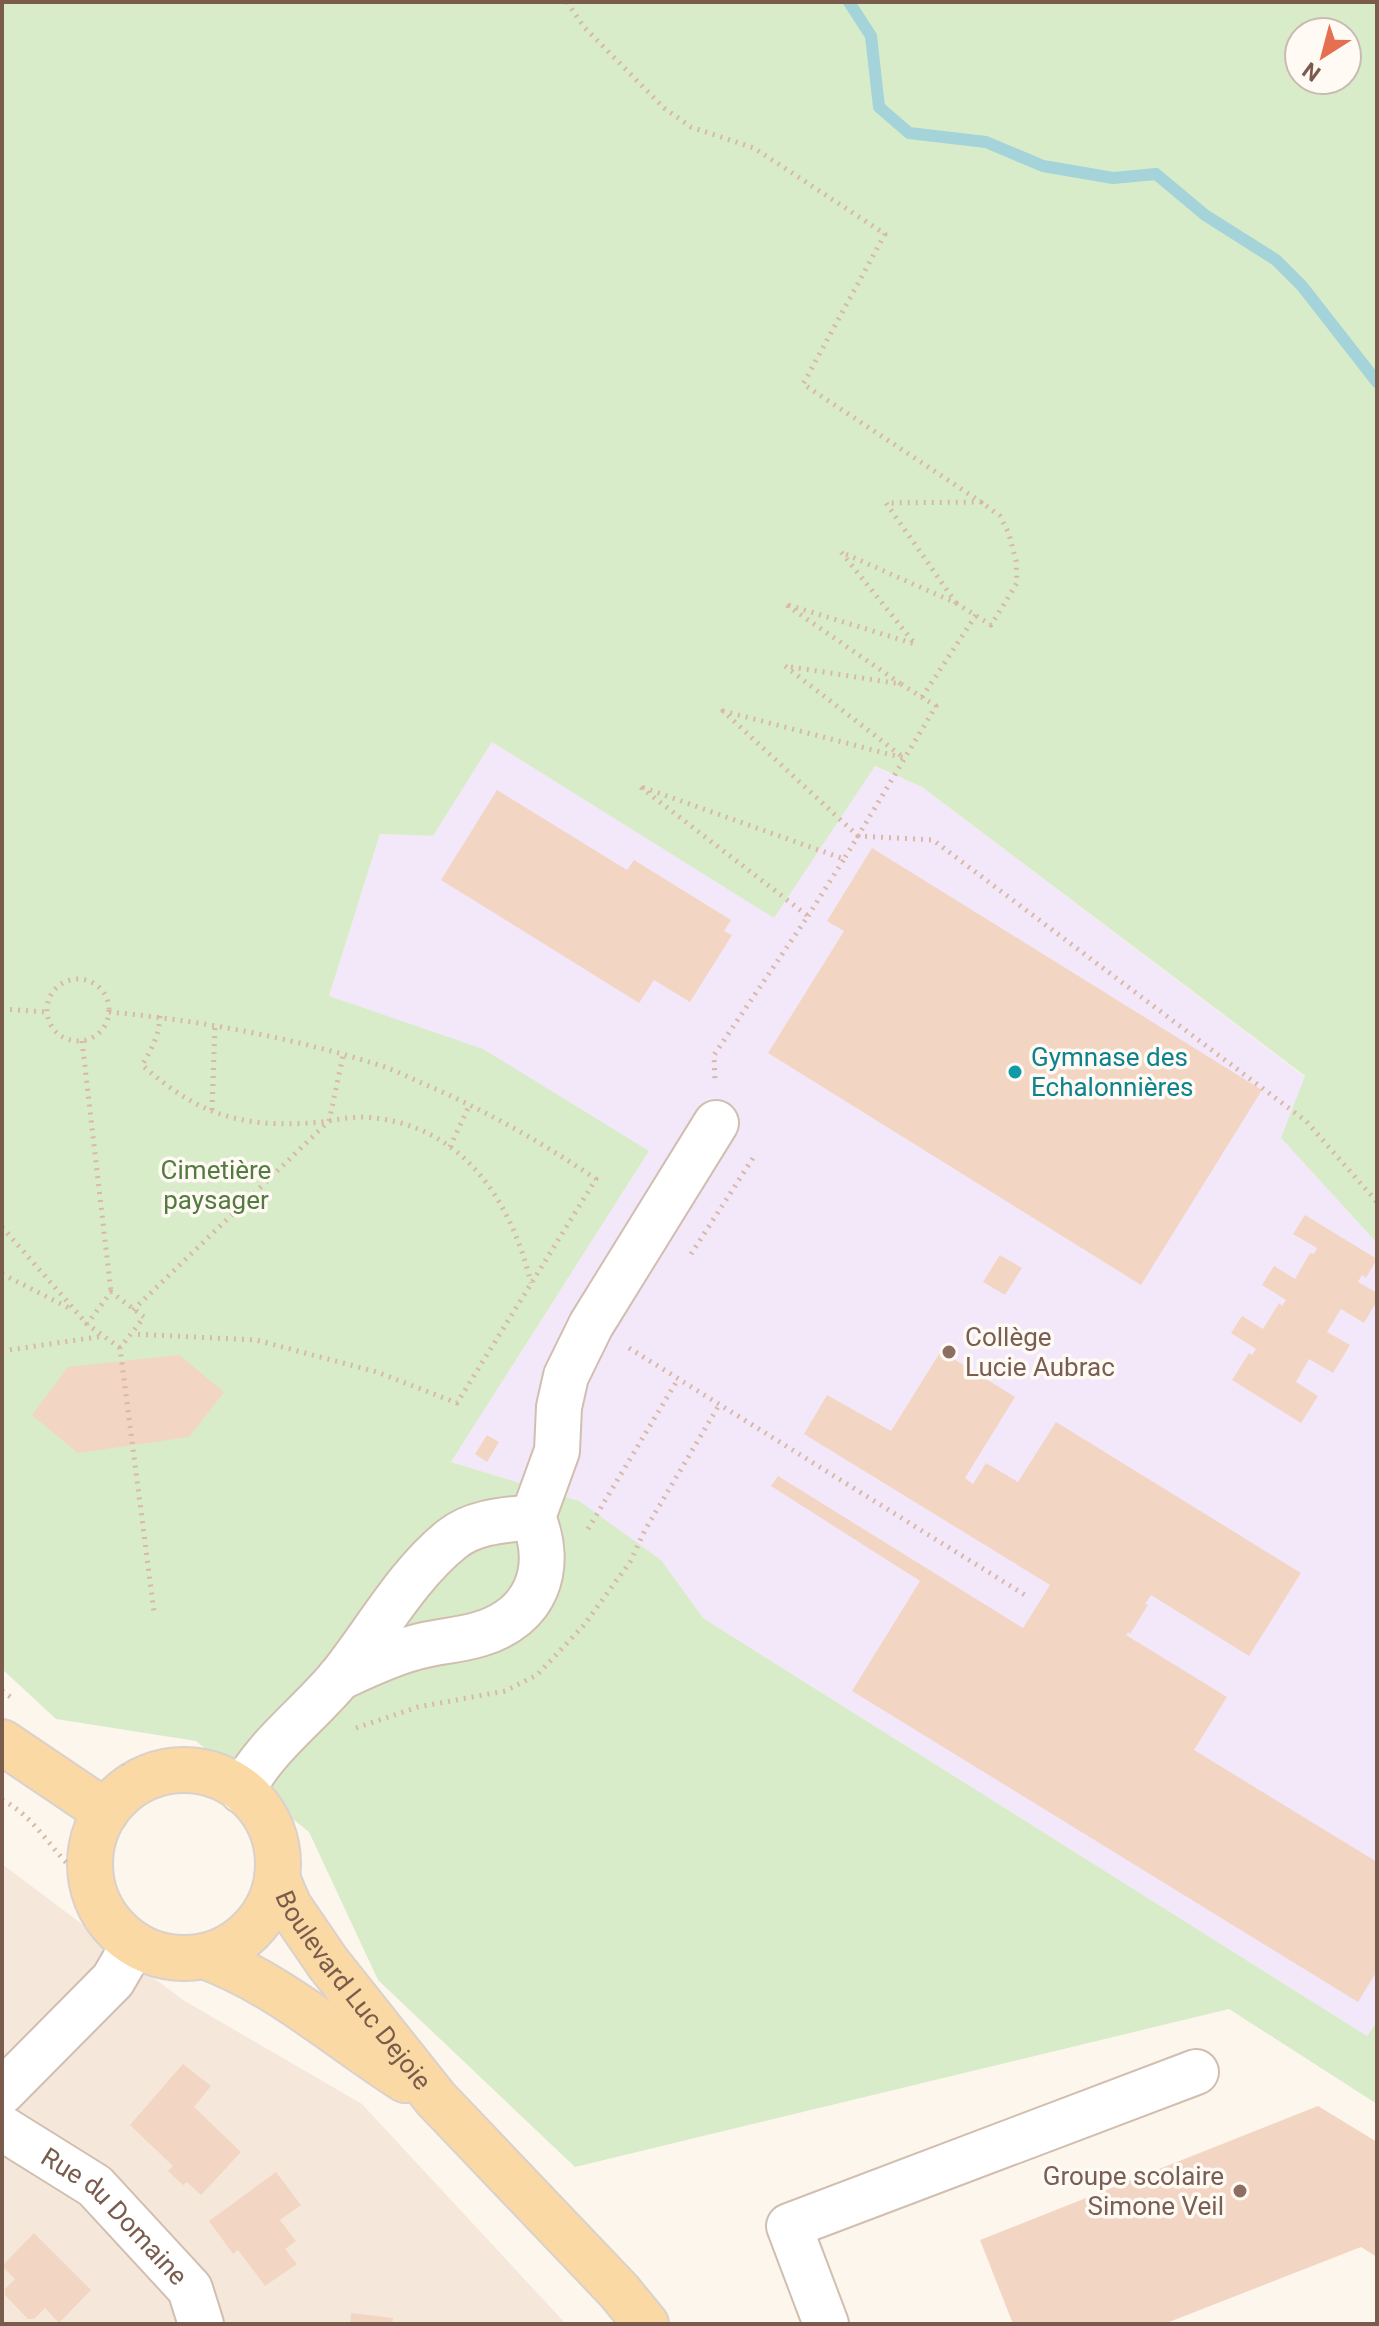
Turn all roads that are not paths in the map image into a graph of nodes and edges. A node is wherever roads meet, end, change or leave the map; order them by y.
1 (716, 1123) dead end
2 (533, 1517) junction
3 (339, 1678) junction
4 (2, 1742) edge
5 (242, 1791) junction
6 (106, 1812) junction
7 (277, 1878) junction
8 (134, 1944) junction
9 (204, 1956) junction
10 (1196, 2072) dead end
11 (2, 2092) edge
12 (436, 2099) junction
13 (2, 2128) edge
14 (201, 2324) edge
15 (646, 2324) edge
16 (826, 2324) edge

1 - 2 street
2 - 3 street
2 - 3 street
3 - 5 street
4 - 6 main road
5 - 6 main road
5 - 7 main road
6 - 8 main road
7 - 9 main road
7 - 12 main road, Boulevard Luc Dejoie
8 - 9 main road
8 - 11 street
9 - 12 main road, Boulevard Luc Dejoie
10 - 16 street
12 - 15 main road, Boulevard Luc Dejoie
13 - 14 street, Rue du Domaine

